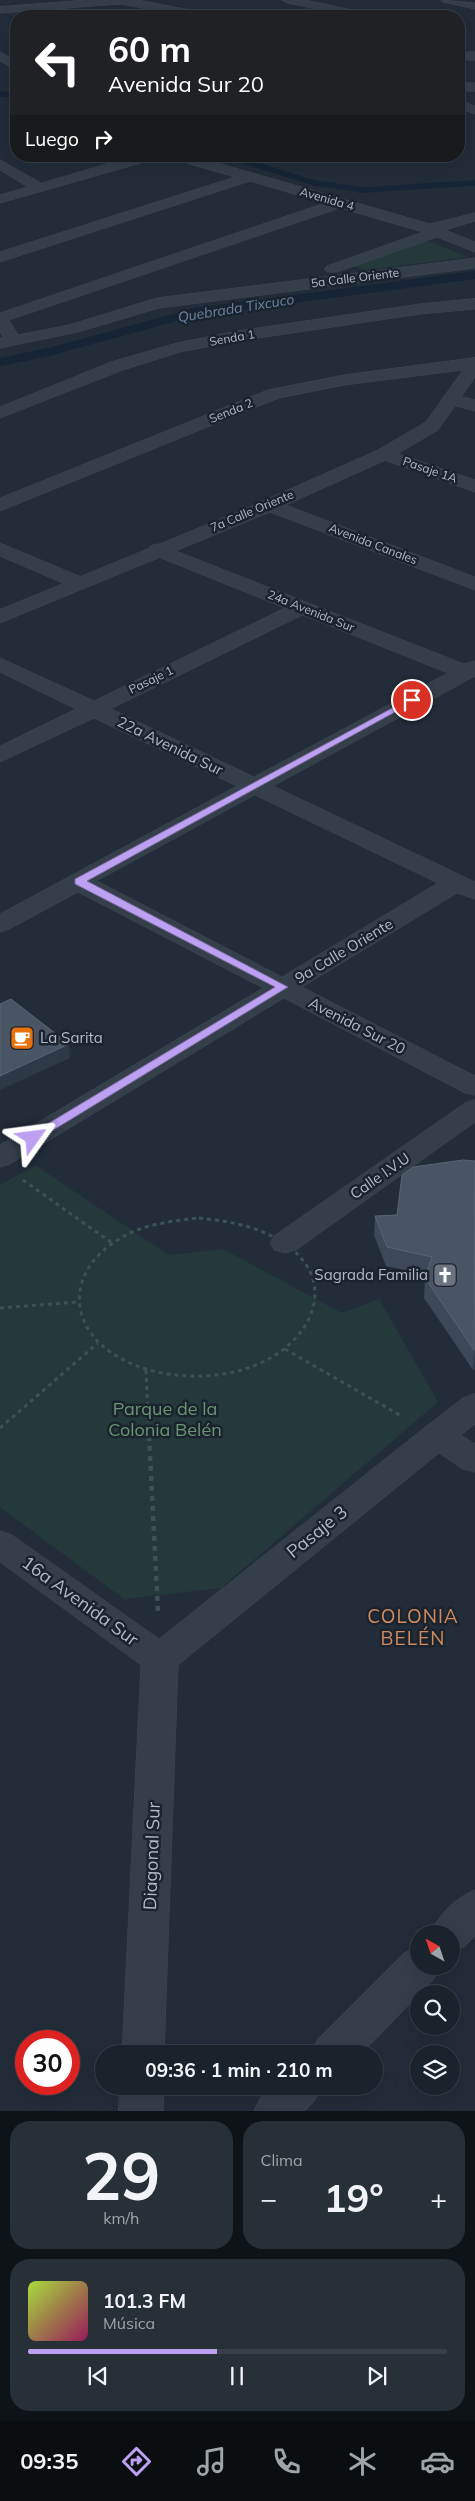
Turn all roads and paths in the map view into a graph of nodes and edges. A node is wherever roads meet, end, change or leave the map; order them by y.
1 (123, 0) edge
2 (288, 0) edge
3 (447, 0) edge
4 (475, 6) edge
5 (0, 10) edge
6 (174, 10) edge
7 (337, 10) edge
8 (129, 162) edge
9 (197, 162) edge
10 (0, 164) edge
11 (255, 179) junction
12 (40, 188) junction
13 (0, 199) edge
14 (340, 203) junction
15 (475, 217) edge
16 (433, 230) junction
17 (475, 247) edge
18 (0, 257) edge
19 (475, 263) edge
20 (286, 286) junction
21 (475, 304) edge
22 (0, 318) edge
23 (6, 342) edge
24 (475, 364) edge
25 (451, 399) junction
26 (475, 406) edge
27 (0, 413) edge
28 (384, 454) junction
29 (475, 486) edge
30 (270, 504) junction
31 (0, 505) edge
32 (0, 549) edge
33 (158, 550) junction
34 (79, 583) junction
35 (475, 584) edge
36 (302, 607) junction
37 (0, 617) edge
38 (0, 664) edge
39 (470, 669) edge
40 (93, 709) junction
41 (0, 755) edge
42 (255, 786) junction
43 (79, 882) junction
44 (466, 887) edge
45 (0, 924) edge
46 (283, 987) junction
47 (475, 1087) edge
48 (475, 1109) edge
49 (8, 1166) edge
50 (112, 1243) junction
51 (284, 1243) junction
52 (78, 1302) junction
53 (0, 1308) edge
54 (98, 1343) junction
55 (285, 1349) junction
56 (146, 1370) junction
57 (475, 1406) edge
58 (0, 1428) edge
59 (436, 1436) junction
60 (475, 1460) edge
61 (0, 1544) edge
62 (160, 1659) junction
63 (475, 1908) edge
64 (459, 1925) edge
65 (410, 1975) edge
66 (143, 2045) edge
67 (341, 2045) edge
68 (142, 2095) edge
69 (291, 2095) edge
70 (141, 2111) edge
71 (276, 2111) edge

1 - 5 street
1 - 6 street
2 - 7 street
3 - 4 street
8 - 12 street
9 - 11 street, Avenida 4
10 - 12 street
11 - 14 street, Avenida 4
11 - 18 street
12 - 13 street
14 - 16 street, Avenida 4
14 - 22 street
15 - 16 street
16 - 17 street, Avenida 4
16 - 20 street
19 - 20 street, 5a Calle Oriente
20 - 23 street, 5a Calle Oriente
21 - 27 street, Senda 1
22 - 23 street
24 - 25 street, 7a Calle Oriente
24 - 31 street, Senda 2
25 - 26 street
25 - 28 street, 7a Calle Oriente
28 - 29 street, Pasaje 1A
28 - 30 street, 7a Calle Oriente
30 - 33 street, 7a Calle Oriente
30 - 35 street, Avenida Canales
32 - 34 street
33 - 34 street, 7a Calle Oriente
33 - 36 street, 24a Avenida Sur
34 - 37 street, 7a Calle Oriente
36 - 39 street, 24a Avenida Sur
36 - 40 street, Pasaje 1
38 - 40 street, 22a Avenida Sur
39 - 42 street
40 - 41 street, Pasaje 1
40 - 42 street, 22a Avenida Sur
42 - 43 street
42 - 44 street, 22a Avenida Sur
43 - 45 street
43 - 46 street, Avenida Sur 20
44 - 46 street, 9a Calle Oriente
46 - 47 street, Avenida Sur 20
46 - 49 street, 9a Calle Oriente
48 - 51 street, Calle I.V.U
49 - 50 path
50 - 51 path
50 - 52 path
51 - 55 path
52 - 53 path
52 - 54 path
54 - 56 path
54 - 58 path
55 - 56 path
55 - 59 path
56 - 62 path
57 - 59 street, Pasaje 3
59 - 60 street
59 - 62 street, Pasaje 3
61 - 62 street, 16a Avenida Sur
62 - 66 street, Diagonal Sur
63 - 64 street
65 - 67 street
68 - 70 street
69 - 71 street

